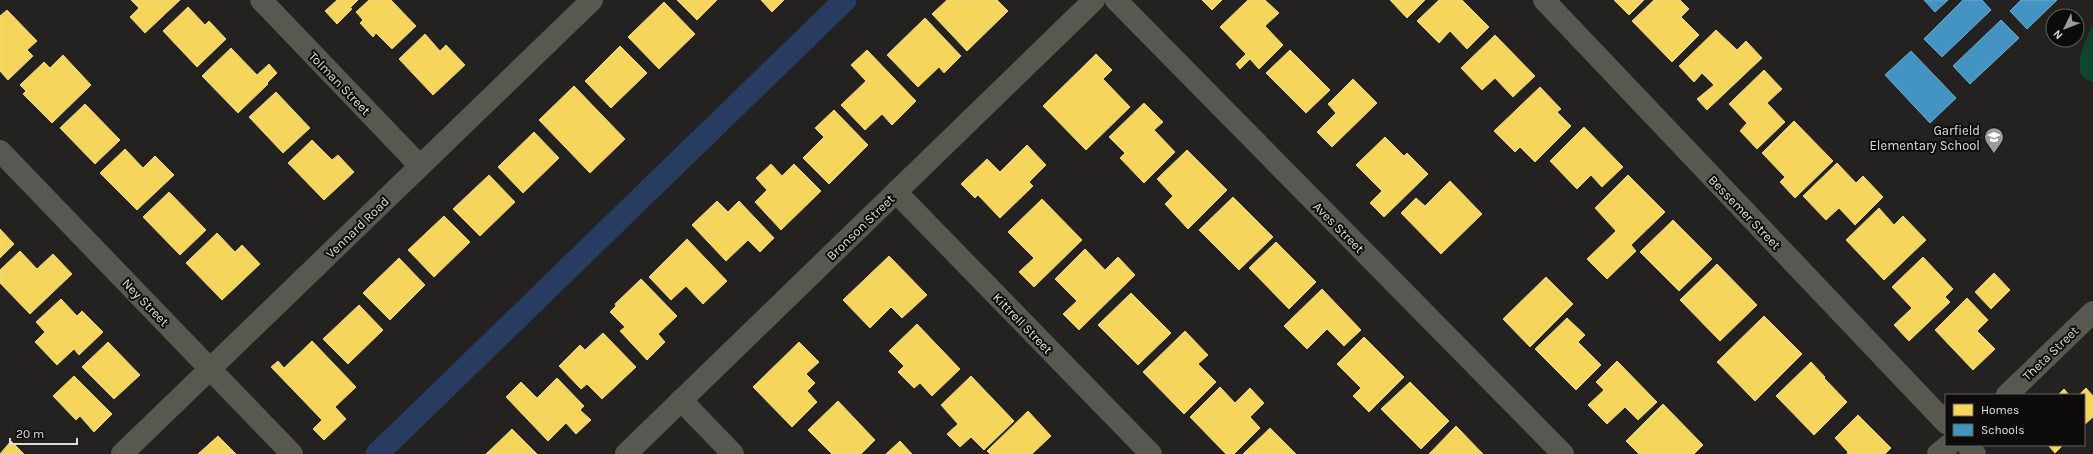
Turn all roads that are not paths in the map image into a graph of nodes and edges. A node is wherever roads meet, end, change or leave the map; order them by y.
1 (261, 0) edge
2 (592, 0) edge
3 (1094, 0) edge
4 (1116, 0) edge
5 (1544, 0) edge
6 (0, 151) edge
7 (420, 166) junction
8 (896, 192) junction
9 (2093, 312) edge
10 (210, 369) junction
11 (2008, 394) edge
12 (681, 400) junction
13 (1945, 422) edge
14 (1948, 446) edge
15 (1968, 446) edge
16 (122, 454) edge
17 (292, 454) edge
18 (626, 454) edge
19 (733, 454) edge
20 (1150, 454) edge
21 (1563, 454) edge
22 (1938, 454) edge
23 (1975, 454) edge

1 - 7 street, Tolman Street
2 - 7 street, Vennard Road
3 - 8 street, Bronson Street
4 - 21 street, Aves Street
5 - 13 street, Bessemer Street
6 - 10 street, Ney Street
7 - 10 street, Vennard Road
8 - 12 street, Bronson Street
8 - 20 street, Kittrell Street
9 - 11 street, Theta Street
10 - 16 street, Vennard Road
10 - 17 street, Ney Street
12 - 18 street, Bronson Street
12 - 19 street
14 - 22 street
15 - 23 street

